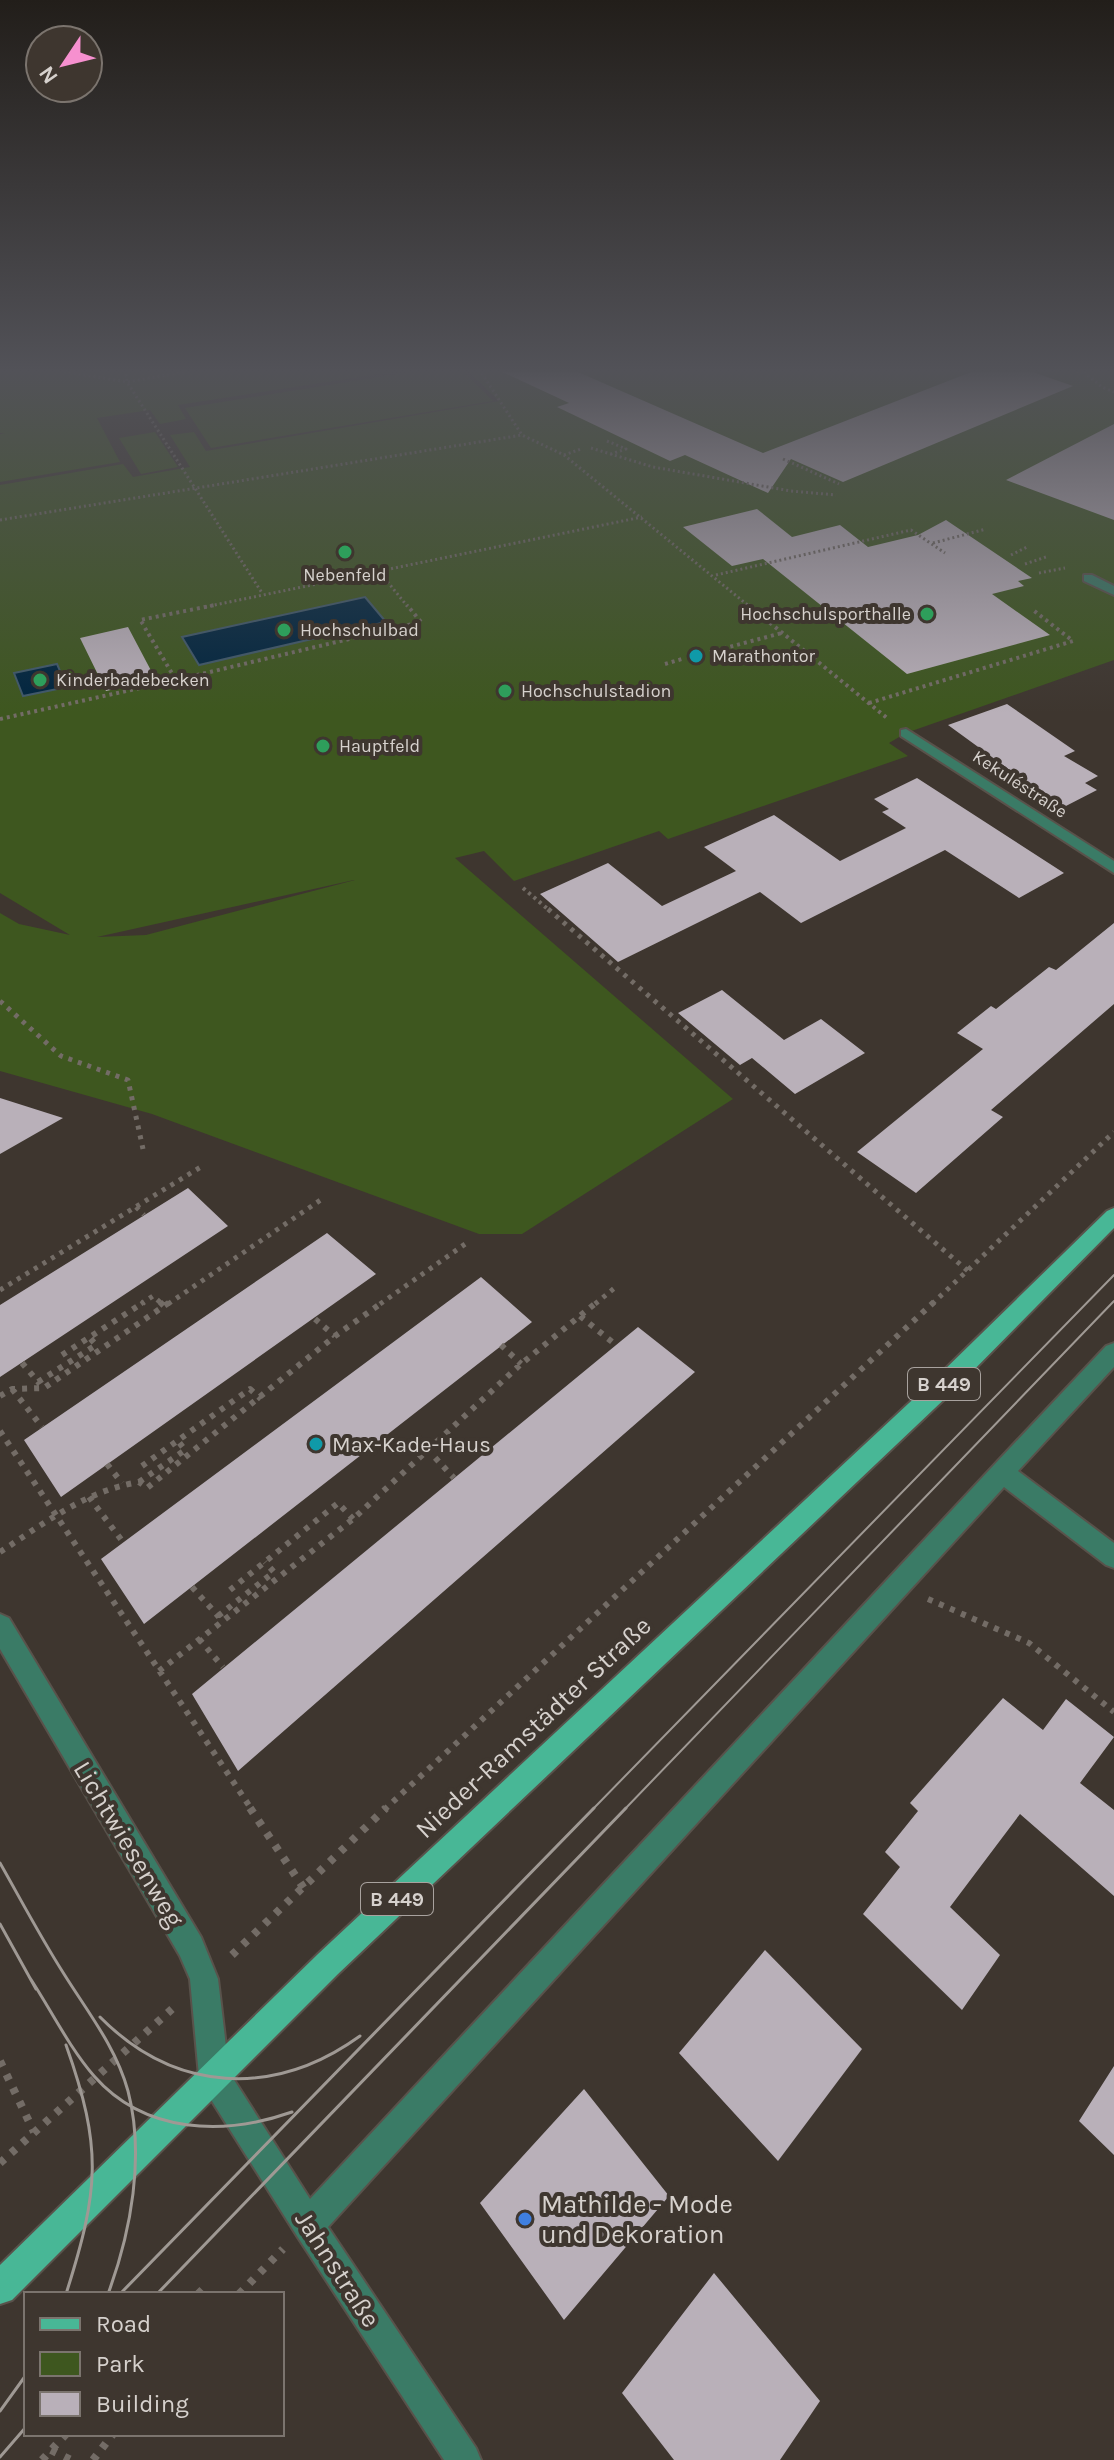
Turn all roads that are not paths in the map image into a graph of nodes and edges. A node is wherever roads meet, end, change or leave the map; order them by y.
1 (1088, 578) dead end
2 (1114, 591) edge
3 (906, 733) road end
4 (1114, 868) edge
5 (1114, 1216) edge
6 (1114, 1352) edge
7 (1002, 1472) junction
8 (1114, 1557) edge
9 (0, 1626) edge
10 (214, 2076) junction
11 (308, 2225) junction
12 (0, 2288) edge
13 (464, 2460) edge

1 - 2 street
3 - 4 street, Kekuléstraße
5 - 10 main road, Nieder-Ramstädter Straße / B 449
6 - 7 street
7 - 8 street
7 - 11 street
9 - 10 street, Lichtwiesenweg
10 - 11 street, Jahnstraße
10 - 12 main road, Nieder-Ramstädter Straße / B 449
11 - 13 street, Jahnstraße

